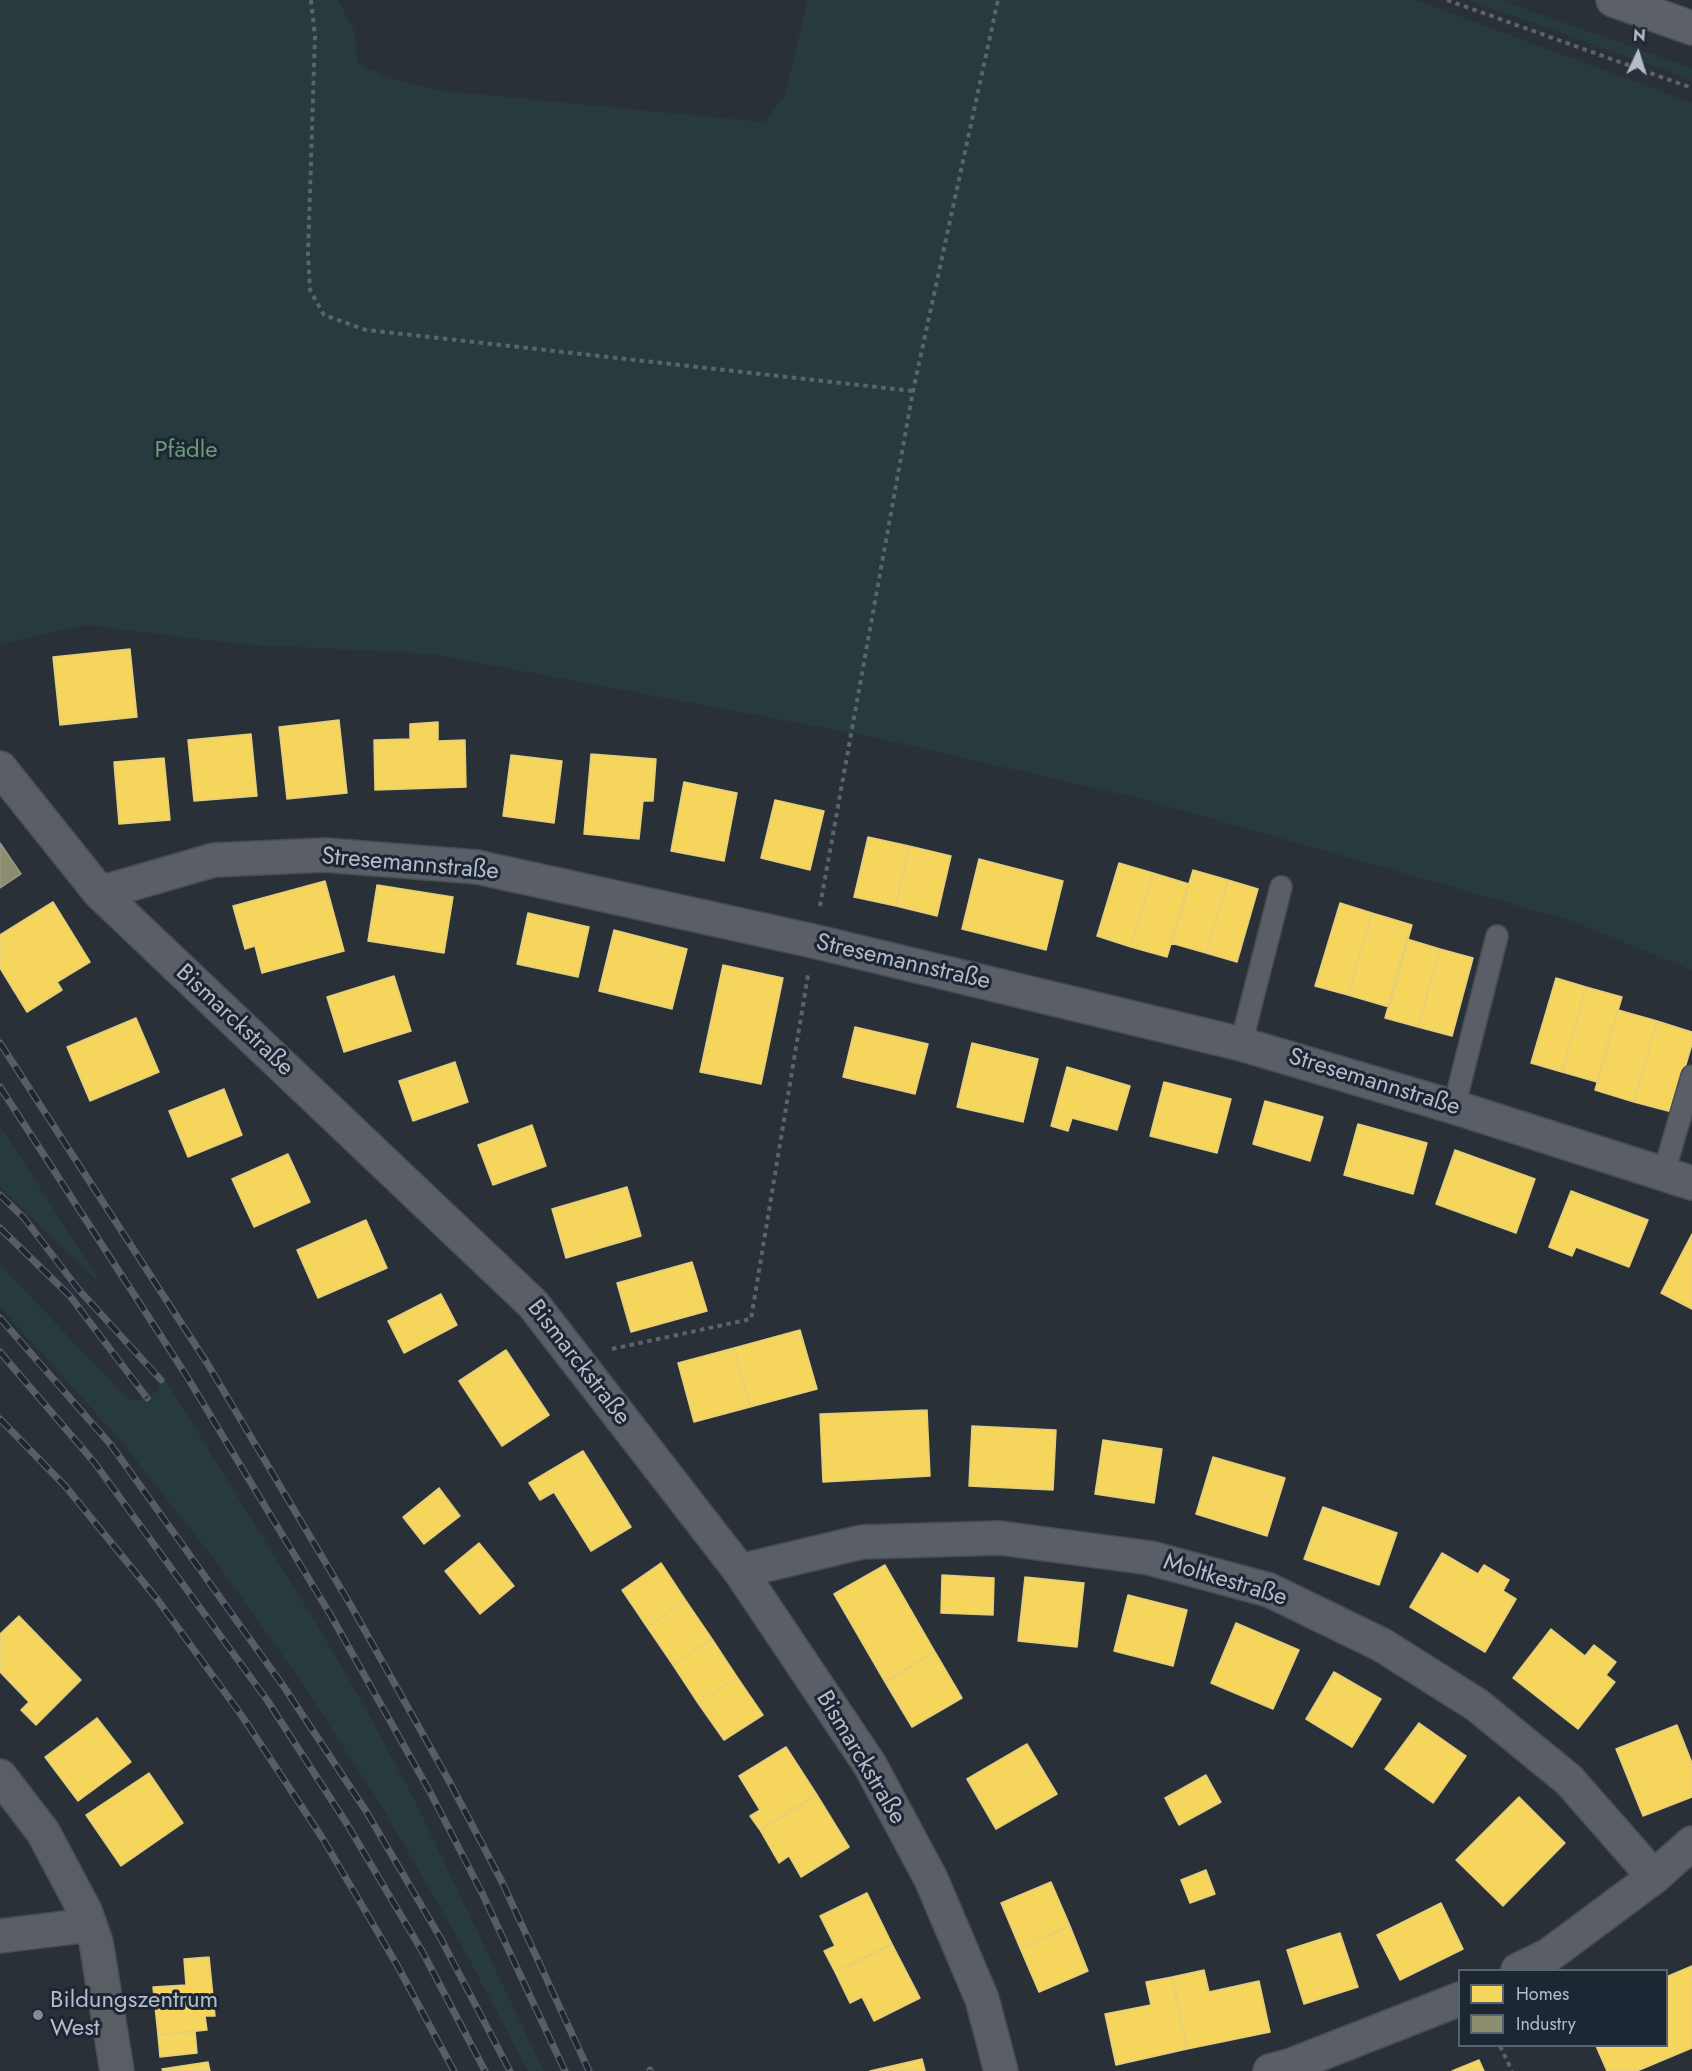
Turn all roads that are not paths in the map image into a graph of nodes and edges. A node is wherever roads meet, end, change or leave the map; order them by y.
1 (1612, 0) edge
2 (1692, 28) edge
3 (0, 768) edge
4 (1281, 887) dead end
5 (100, 893) junction
6 (1497, 936) dead end
7 (1241, 1044) junction
8 (1692, 1076) edge
9 (1454, 1107) junction
10 (1678, 1178) edge
11 (740, 1571) junction
12 (0, 1776) edge
13 (1692, 1843) edge
14 (1654, 1877) junction
15 (90, 1925) junction
16 (0, 1936) edge
17 (1522, 1969) edge
18 (1458, 2000) edge
19 (117, 2071) edge
20 (1001, 2071) edge
21 (1270, 2071) edge

1 - 2 main road
3 - 5 street, Bismarckstraße
4 - 7 lane
5 - 7 street, Stresemannstraße
5 - 11 street, Bismarckstraße
6 - 9 lane
7 - 9 street, Stresemannstraße
8 - 10 lane
9 - 10 street, Stresemannstraße
11 - 14 street, Moltkestraße
11 - 20 street, Bismarckstraße
12 - 15 street
13 - 14 street
14 - 17 street
15 - 16 street
15 - 19 street
18 - 21 street

